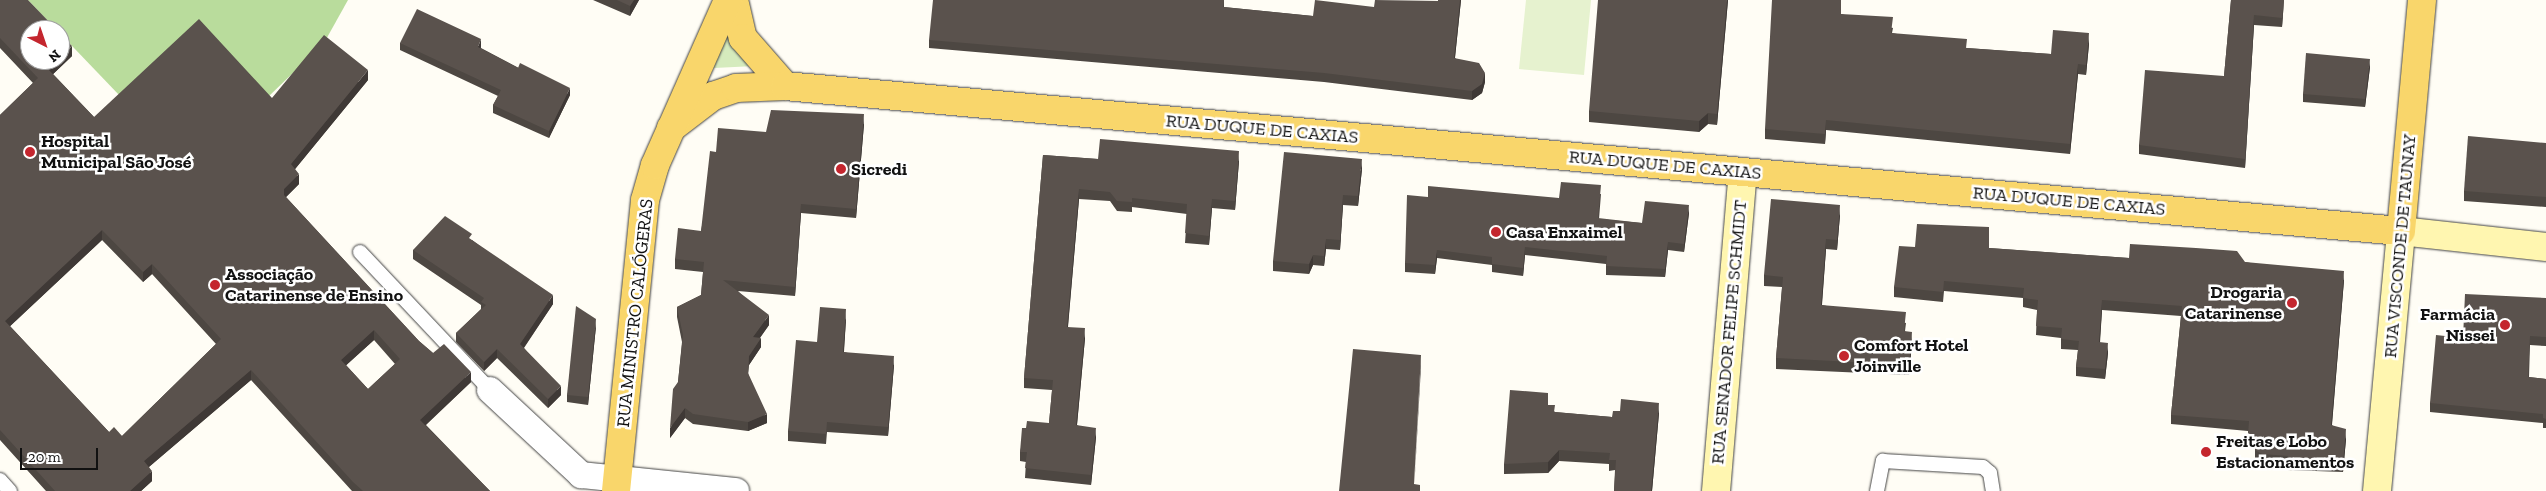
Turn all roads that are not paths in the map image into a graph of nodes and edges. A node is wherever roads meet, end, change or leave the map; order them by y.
1 (728, 0) edge
2 (734, 0) edge
3 (2422, 0) edge
4 (785, 86) junction
5 (671, 128) junction
6 (1743, 172) junction
7 (2401, 231) junction
8 (2546, 246) edge
9 (360, 252) dead end
10 (490, 390) joint
11 (0, 480) edge
12 (616, 486) edge
13 (10, 491) edge
14 (736, 491) edge
15 (1716, 491) edge
16 (1877, 491) edge
17 (1992, 491) edge
18 (2377, 491) edge

1 - 5 main road, RUA MINISTRO CALÓGERAS
2 - 4 main road
3 - 7 main road, RUA VISCONDE DE TAUNAY
4 - 5 main road, RUA DUQUE DE CAXIAS
4 - 6 main road, RUA DUQUE DE CAXIAS
5 - 12 main road, RUA MINISTRO CALÓGERAS
6 - 7 main road, RUA DUQUE DE CAXIAS
6 - 15 main road, RUA SENADOR FELIPE SCHMIDT
7 - 8 main road, RUA DUQUE DE CAXIAS
7 - 18 main road, RUA VISCONDE DE TAUNAY
9 - 10 lane
10 - 12 street
11 - 13 lane
12 - 14 street
16 - 17 lane

